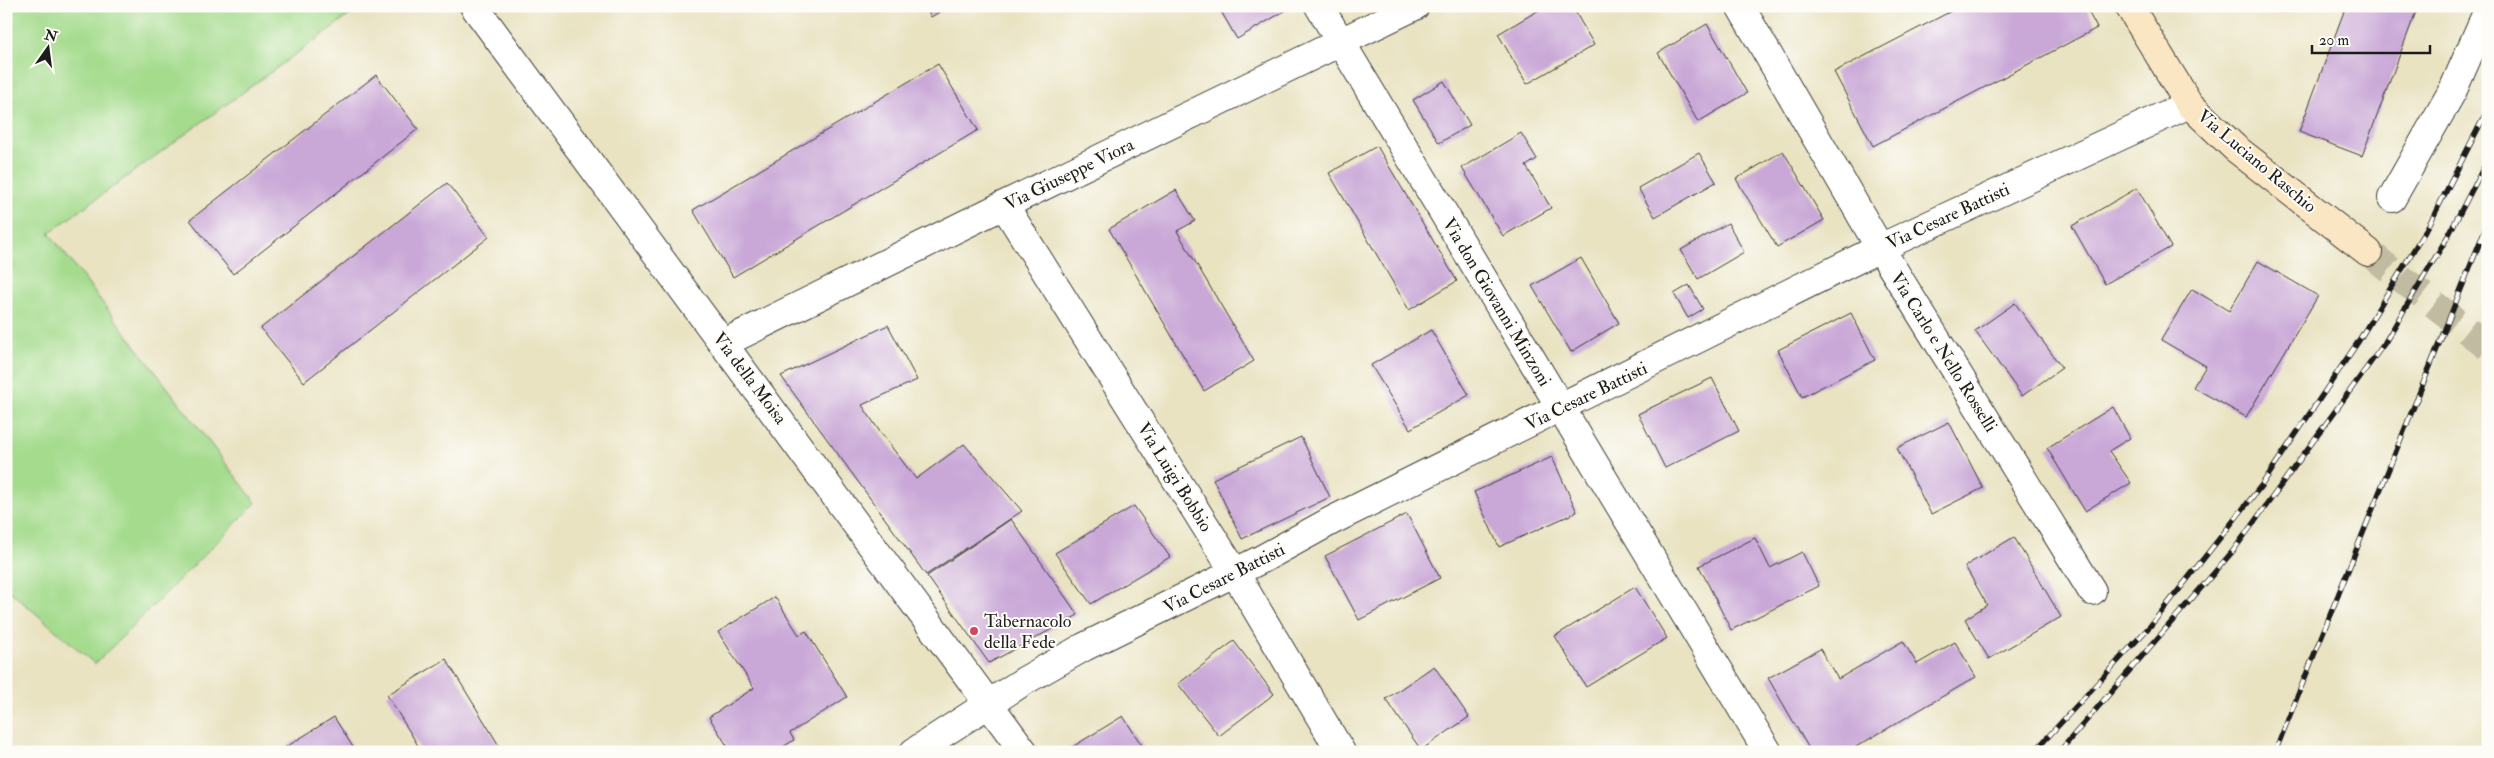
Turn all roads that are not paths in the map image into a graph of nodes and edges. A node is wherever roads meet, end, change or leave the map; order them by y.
1 (474, 6) edge
2 (1319, 6) edge
3 (1415, 6) edge
4 (1740, 6) edge
5 (2129, 6) edge
6 (2488, 10) edge
7 (1341, 42) junction
8 (2189, 104) junction
9 (2392, 198) dead end
10 (1004, 204) junction
11 (1880, 248) junction
12 (2368, 252) tunnel mouth
13 (724, 344) junction
14 (1561, 408) junction
15 (1235, 573) junction
16 (2092, 591) dead end
17 (990, 703) junction
18 (914, 752) edge
19 (1024, 752) edge
20 (1341, 752) edge
21 (1768, 752) edge

1 - 13 street, Via della Moisa
2 - 7 street, Via don Giovanni Minzoni
3 - 7 street, Via Giuseppe Viora
4 - 11 street, Via Carlo e Nello Rosselli
5 - 8 street, Via Luciano Raschio
6 - 9 street
7 - 10 street, Via Giuseppe Viora
7 - 14 street, Via don Giovanni Minzoni
8 - 11 street, Via Cesare Battisti
8 - 12 street, Via Luciano Raschio
10 - 13 street, Via Giuseppe Viora
10 - 15 street, Via Luigi Bobbio
11 - 14 street, Via Cesare Battisti
11 - 16 street, Via Carlo e Nello Rosselli
13 - 17 street, Via della Moisa
14 - 15 street, Via Cesare Battisti
14 - 21 street, Via don Giovanni Minzoni
15 - 17 street, Via Cesare Battisti
15 - 20 street, Via Luigi Bobbio
17 - 18 street, Via Cesare Battisti
17 - 19 street, Via della Moisa

